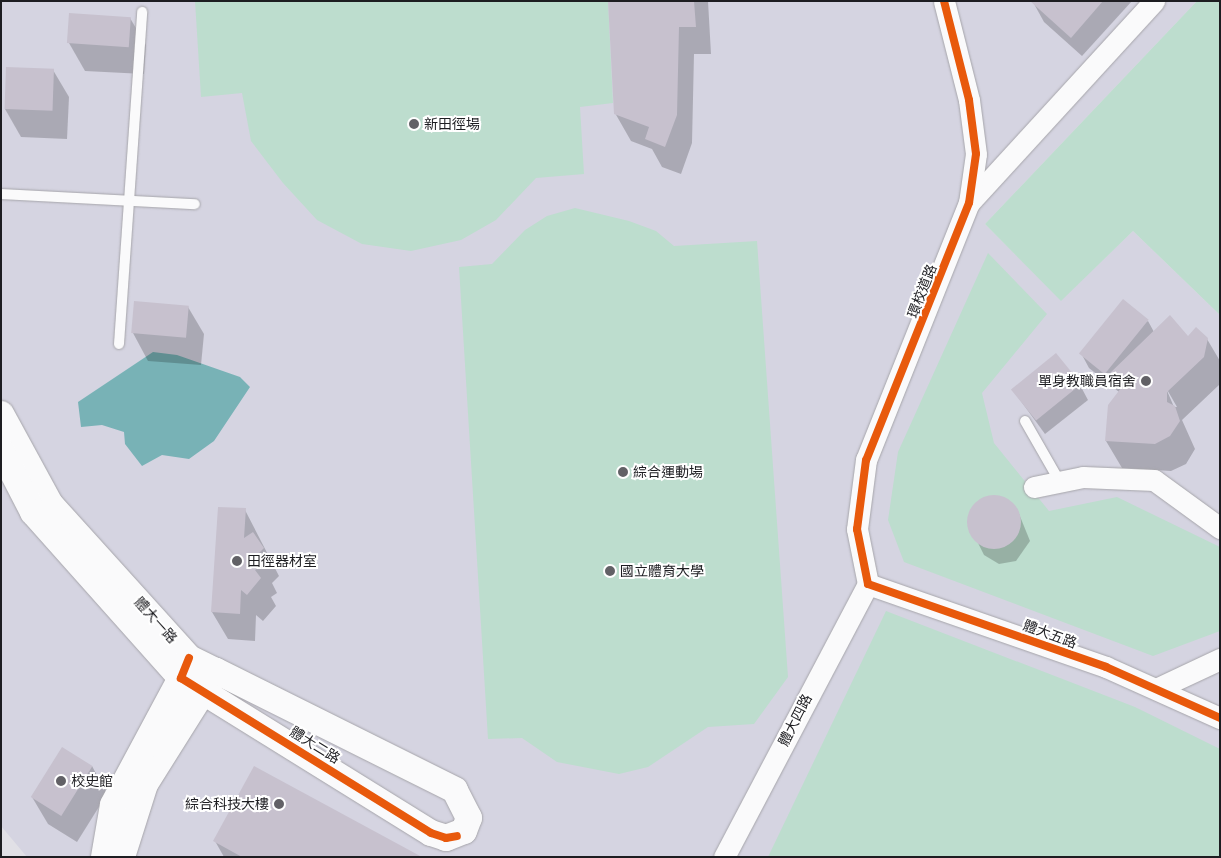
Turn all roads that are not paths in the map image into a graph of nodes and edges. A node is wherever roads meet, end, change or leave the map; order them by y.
1 (944, 1) edge
2 (1154, 1) edge
3 (142, 12) dead end
4 (1, 194) edge
5 (129, 200) junction
6 (969, 203) junction
7 (195, 204) dead end
8 (119, 344) dead end
9 (1, 414) edge
10 (1026, 421) dead end
11 (1, 450) edge
12 (1060, 482) junction
13 (1034, 487) dead end
14 (1220, 528) edge
15 (868, 584) junction
16 (1220, 659) edge
17 (185, 668) junction
18 (210, 680) junction
19 (1156, 689) junction
20 (1220, 718) edge
21 (104, 857) edge
22 (122, 857) edge
23 (724, 857) edge

1 - 6 street, 環校道路
2 - 6 street
3 - 5 lane
4 - 5 lane
5 - 7 lane
5 - 8 lane
6 - 15 street, 環校道路
9 - 17 street, 體大一路
10 - 12 lane
11 - 17 street, 體大一路
12 - 13 street
12 - 14 street
15 - 19 street, 體大五路
15 - 23 street, 體大四路
16 - 19 street
17 - 18 street, 體大二路
17 - 21 street
18 - 18 street, 體大二路
18 - 22 street
19 - 20 street, 體大五路

